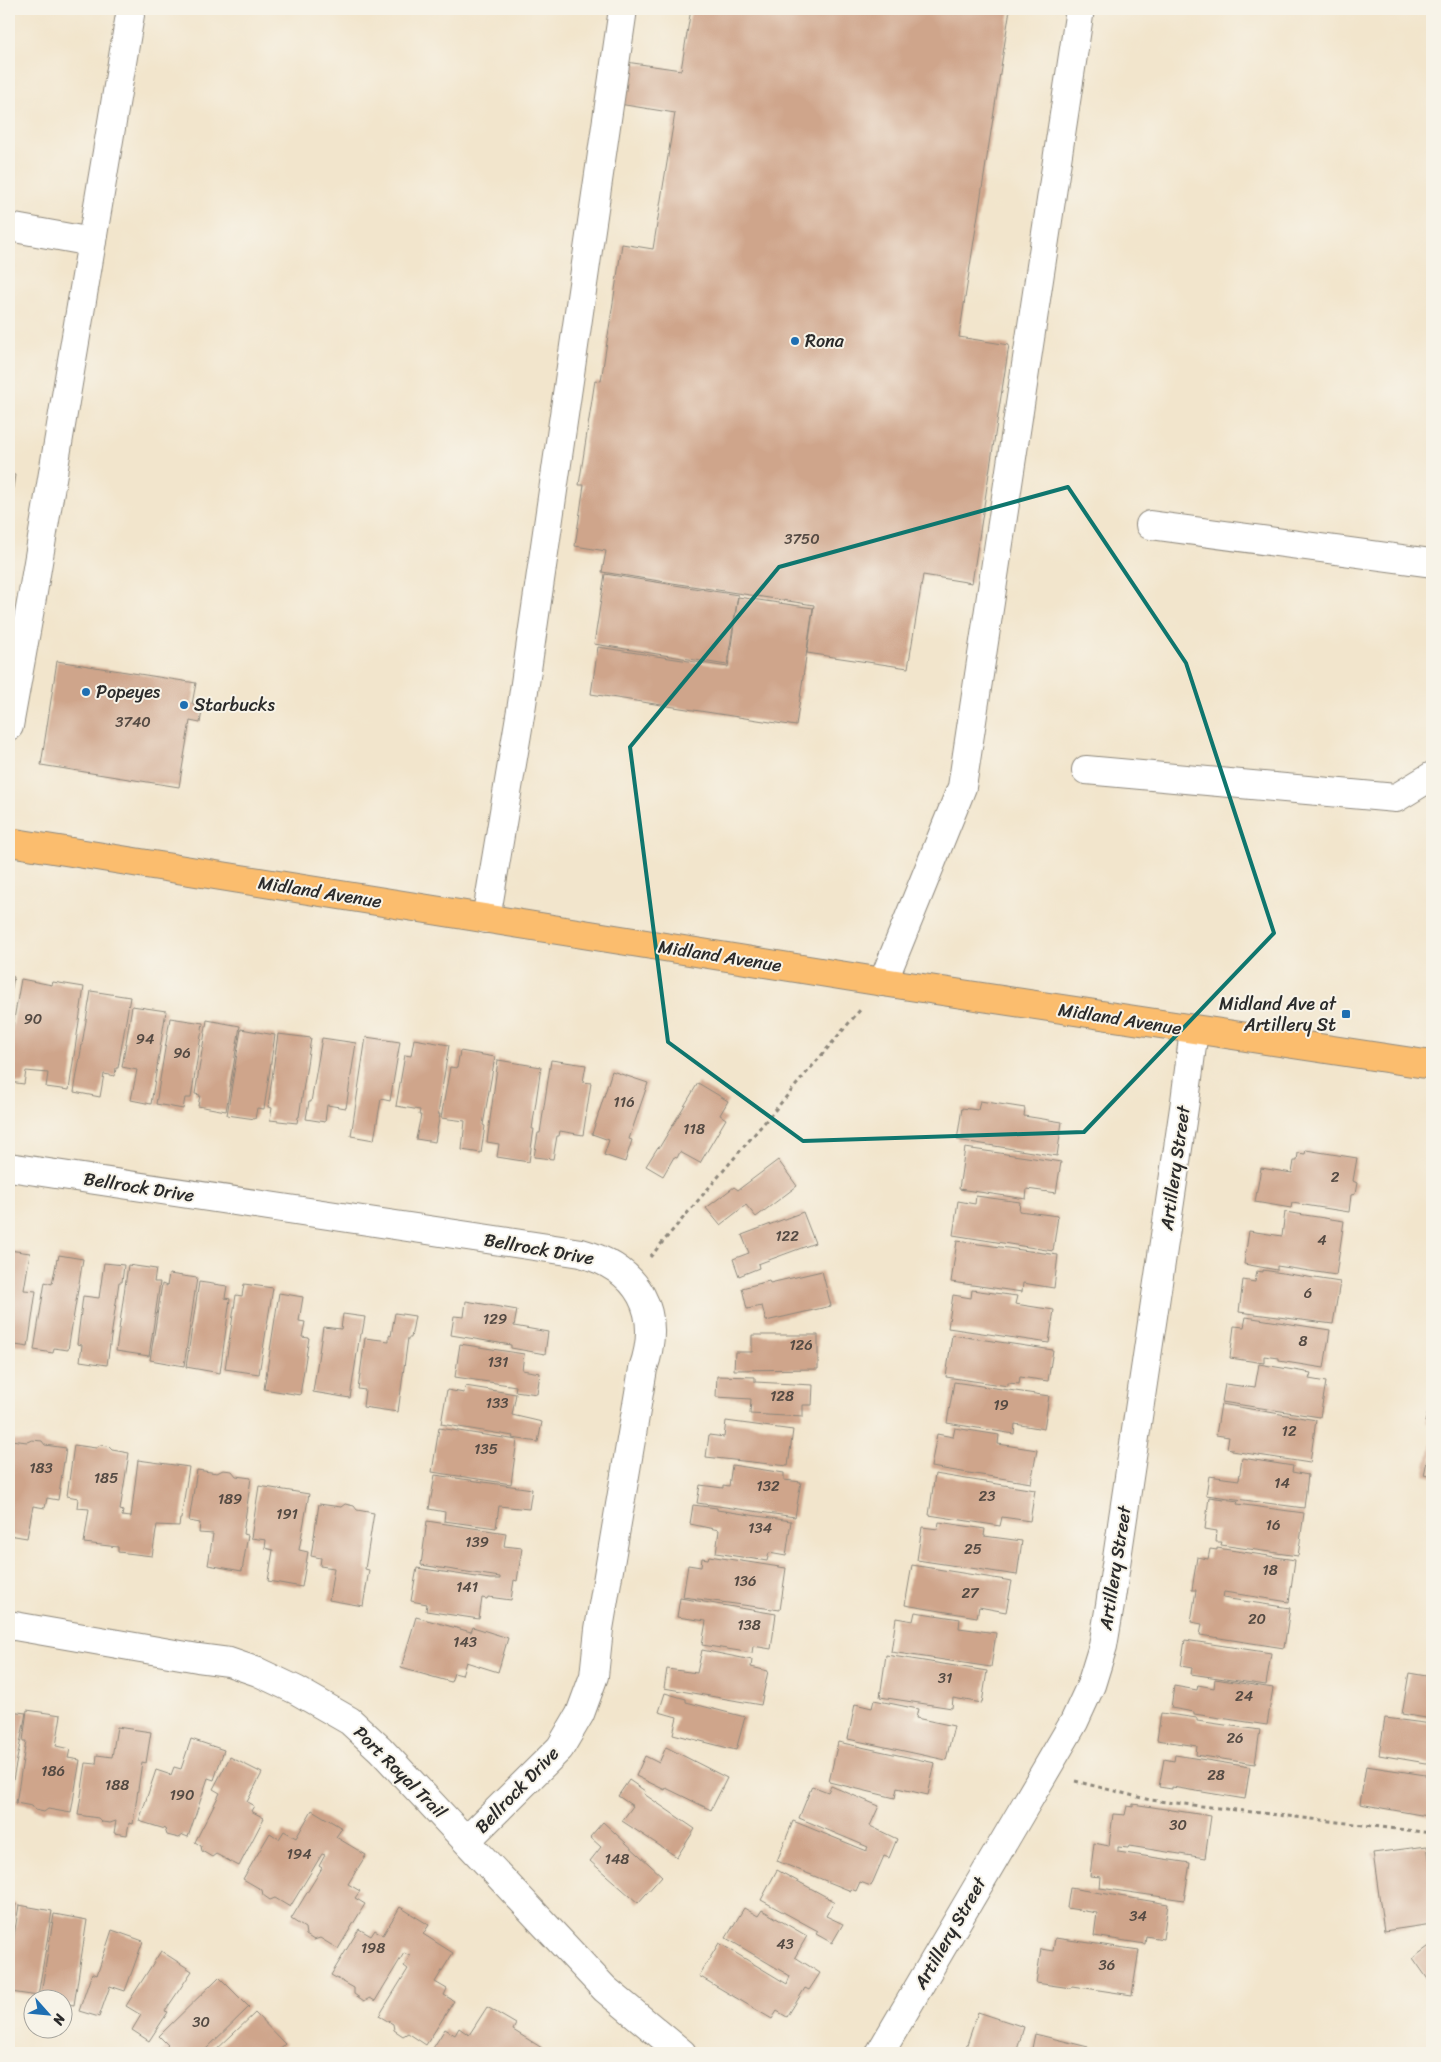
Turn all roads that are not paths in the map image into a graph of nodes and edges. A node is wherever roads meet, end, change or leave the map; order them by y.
1 (131, 9) edge
2 (623, 9) edge
3 (1080, 9) edge
4 (9, 227) edge
5 (92, 242) junction
6 (1150, 525) dead end
7 (1432, 563) edge
8 (9, 726) edge
9 (1086, 770) dead end
10 (1432, 776) edge
11 (9, 842) edge
12 (486, 919) junction
13 (883, 982) junction
14 (1194, 1030) junction
15 (1432, 1065) edge
16 (9, 1167) edge
17 (9, 1625) edge
18 (467, 1840) junction
19 (682, 2053) edge
20 (880, 2053) edge

1 - 5 street
2 - 12 street
3 - 13 street
4 - 5 street
5 - 8 street
6 - 7 street
9 - 10 street
11 - 12 main road, Midland Avenue
12 - 13 main road, Midland Avenue
13 - 14 main road, Midland Avenue
14 - 15 main road, Midland Avenue
14 - 20 street, Artillery Street
16 - 18 street, Bellrock Drive
17 - 18 street, Port Royal Trail
18 - 19 street, Port Royal Trail

